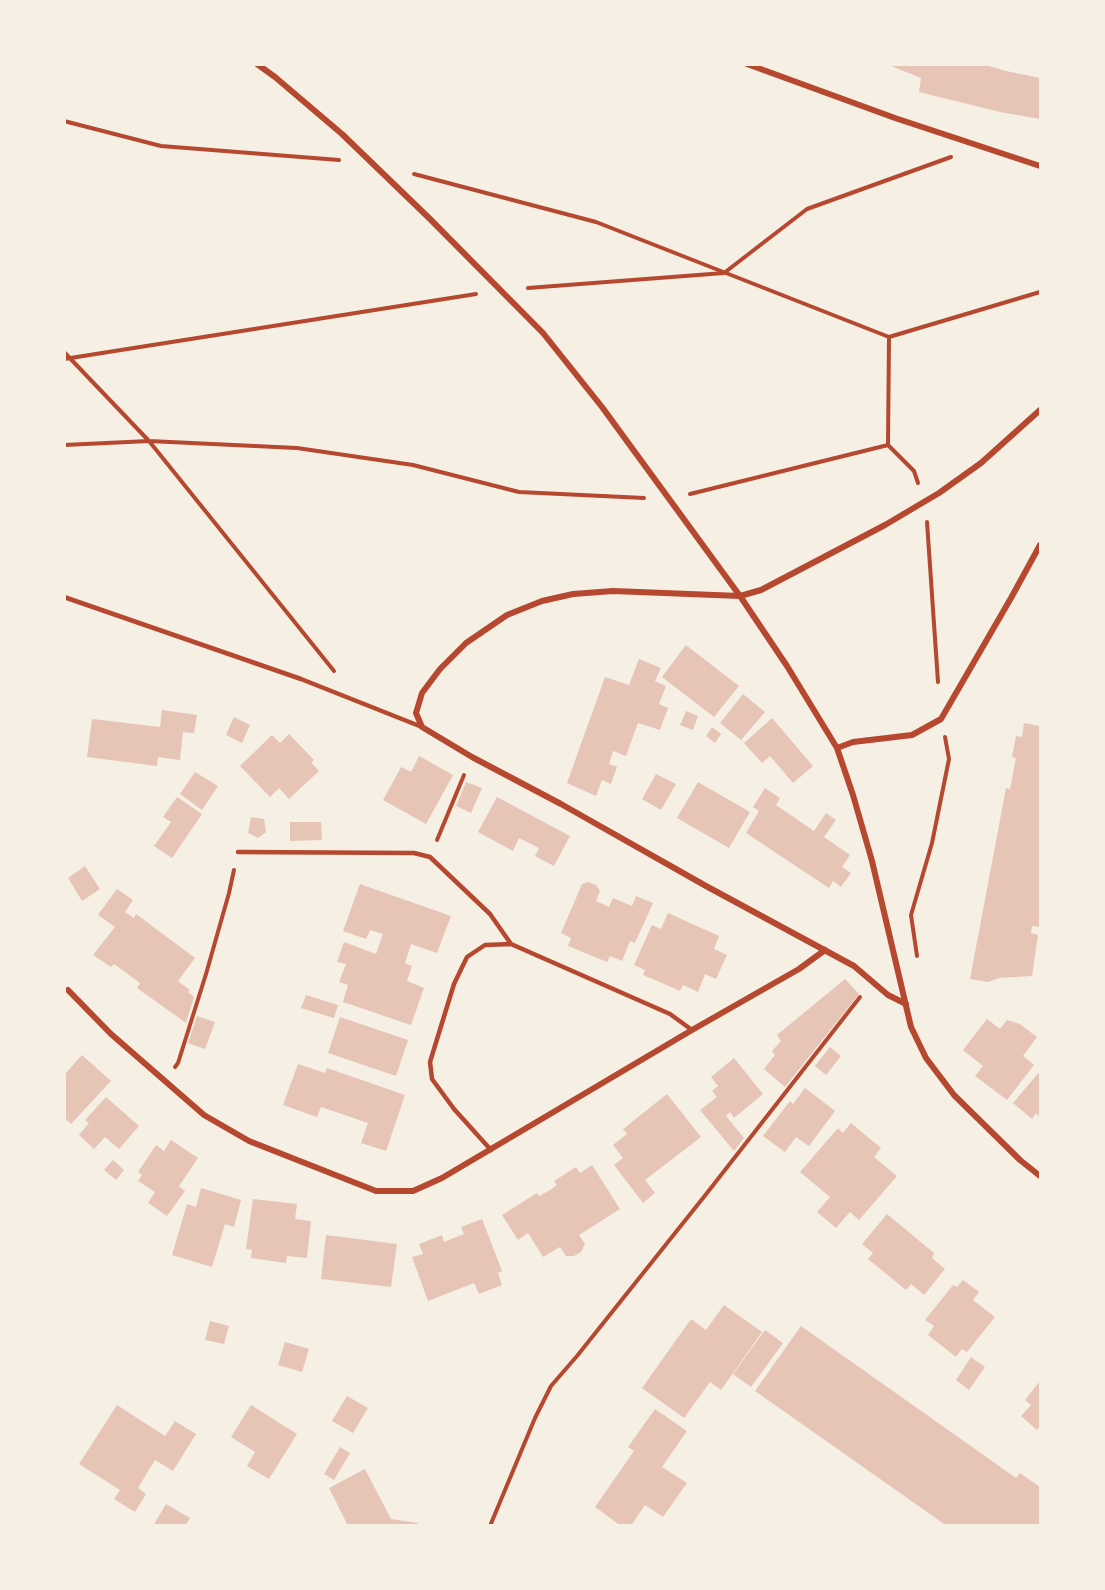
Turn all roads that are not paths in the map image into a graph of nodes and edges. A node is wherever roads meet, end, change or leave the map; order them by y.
1 (257, 64) edge
2 (747, 64) edge
3 (1041, 166) edge
4 (1041, 410) edge
5 (1041, 545) edge
6 (740, 596) junction
7 (64, 597) edge
8 (422, 727) junction
9 (837, 748) junction
10 (238, 852) road end
11 (511, 944) junction
12 (825, 950) junction
13 (68, 990) dead end
14 (906, 1004) junction
15 (692, 1030) junction
16 (491, 1150) junction
17 (1041, 1176) edge

1 - 6 street
2 - 3 street
4 - 6 street
5 - 9 street
6 - 8 street
6 - 9 street
7 - 8 lane
8 - 12 street
9 - 14 street
10 - 11 lane
11 - 15 lane
11 - 16 lane
12 - 14 street
12 - 15 street
13 - 16 street
14 - 17 street
15 - 16 street

